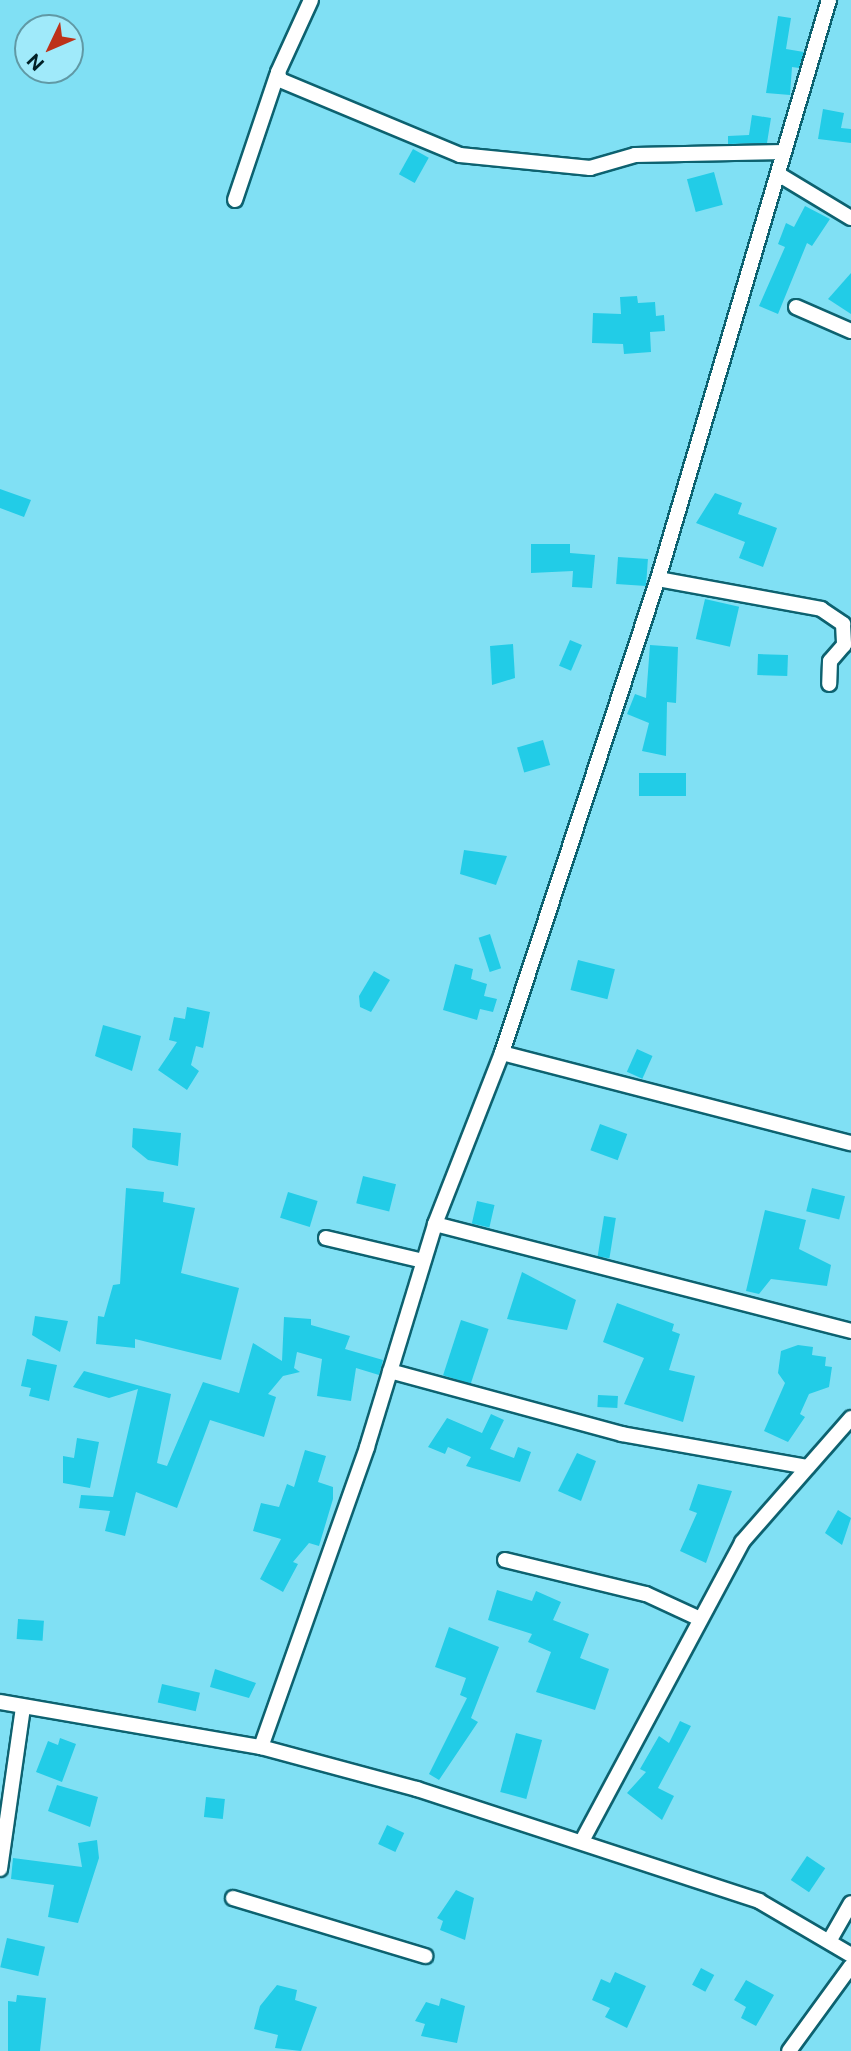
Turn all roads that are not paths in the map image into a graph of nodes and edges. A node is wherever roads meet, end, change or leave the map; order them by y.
1 (311, 0) edge
2 (829, 0) edge
3 (278, 75) junction
4 (784, 152) junction
5 (778, 174) junction
6 (235, 200) dead end
7 (851, 218) edge
8 (796, 307) dead end
9 (851, 331) edge
10 (658, 579) junction
11 (829, 684) dead end
12 (502, 1053) junction
13 (851, 1143) edge
14 (435, 1224) junction
15 (326, 1238) dead end
16 (423, 1261) junction
17 (851, 1331) edge
18 (390, 1371) junction
19 (851, 1418) edge
20 (807, 1467) junction
21 (505, 1560) dead end
22 (698, 1618) junction
23 (0, 1702) edge
24 (23, 1707) junction
25 (261, 1747) junction
26 (582, 1841) junction
27 (0, 1869) edge
28 (233, 1898) dead end
29 (851, 1903) edge
30 (831, 1938) junction
31 (851, 1955) edge
32 (425, 1956) dead end
33 (851, 1966) edge
34 (789, 2051) edge

1 - 3 street
2 - 4 street
3 - 4 street
3 - 6 street
4 - 5 street
5 - 7 street
5 - 10 street
8 - 9 street
10 - 11 street
10 - 12 street
12 - 13 street
12 - 14 street
14 - 16 street
14 - 17 street
15 - 16 street
16 - 18 street
18 - 20 street
18 - 25 street
19 - 20 street
20 - 22 street
21 - 22 street
22 - 26 street
23 - 24 street
24 - 25 street
24 - 27 street
25 - 26 street
26 - 30 street
28 - 32 street
29 - 30 street
30 - 31 street
33 - 34 street

